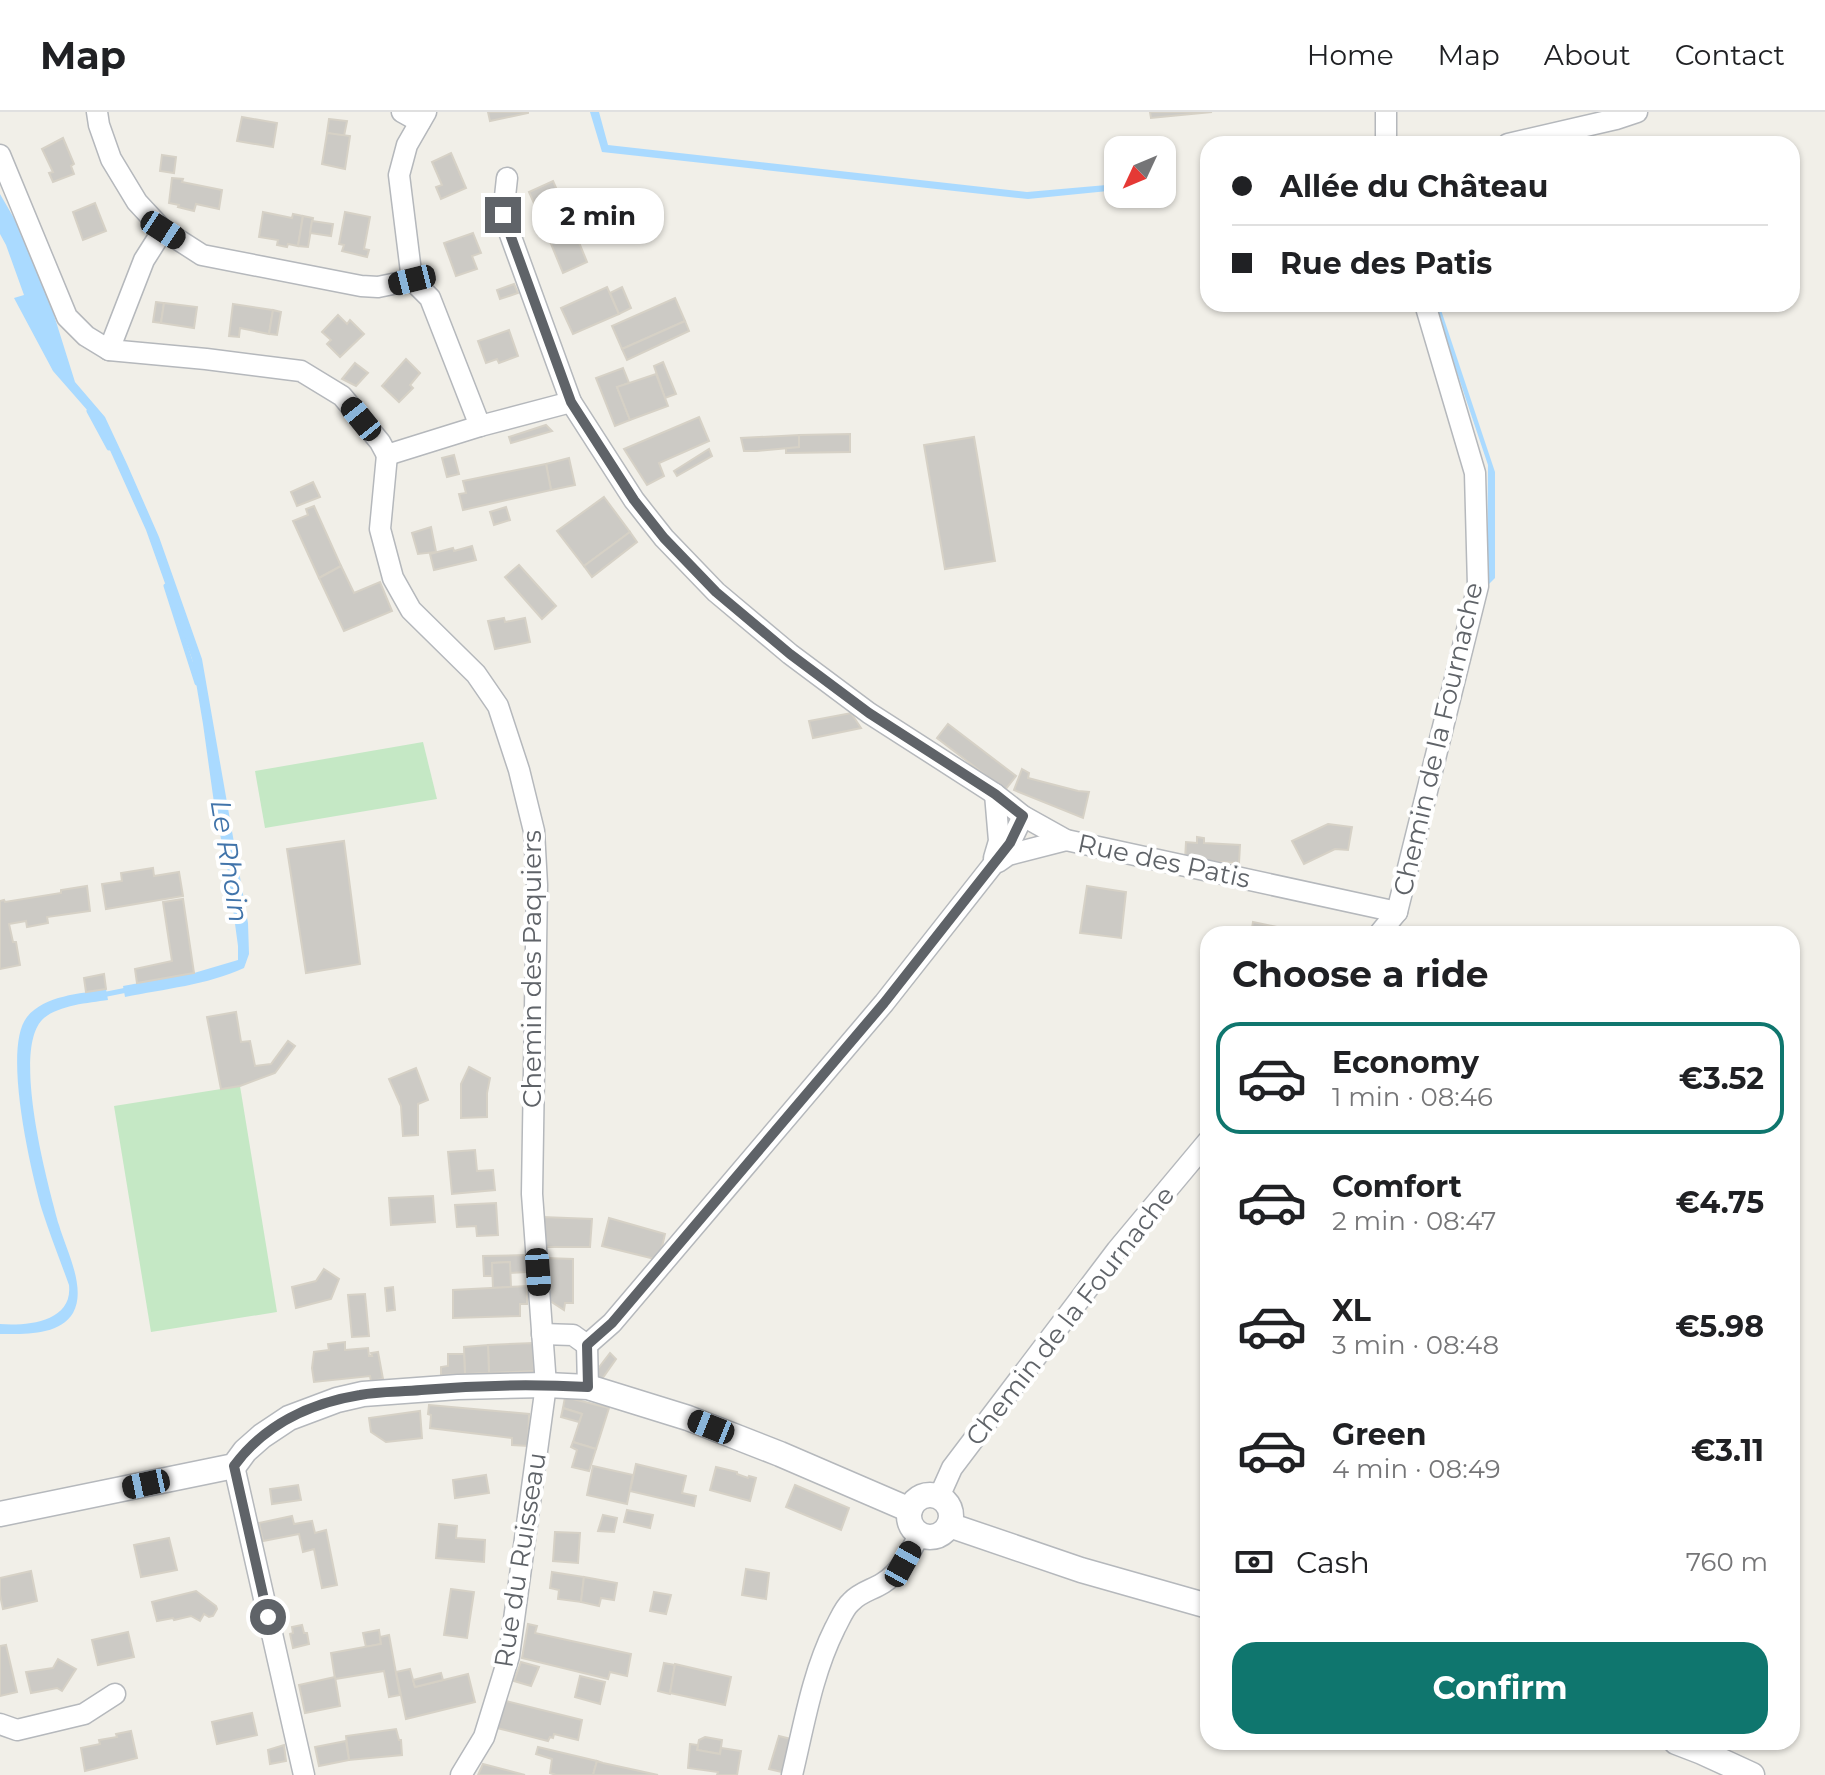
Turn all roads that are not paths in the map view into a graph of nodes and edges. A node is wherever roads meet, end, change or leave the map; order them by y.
1 (97, 112) edge
2 (1386, 112) edge
3 (1637, 112) edge
4 (416, 115) edge
5 (1386, 136) edge
6 (1543, 136) edge
7 (0, 155) edge
8 (507, 178) dead end
9 (163, 230) junction
10 (412, 280) junction
11 (1427, 312) edge
12 (109, 350) junction
13 (571, 402) junction
14 (480, 426) junction
15 (387, 455) junction
16 (995, 794) junction
17 (1023, 816) junction
18 (1066, 840) junction
19 (992, 866) junction
20 (1397, 912) junction
21 (1386, 926) edge
22 (1200, 1151) edge
23 (542, 1334) junction
24 (587, 1345) junction
25 (546, 1385) junction
26 (588, 1387) junction
27 (234, 1466) junction
28 (939, 1497) junction
29 (910, 1510) junction
30 (0, 1514) edge
31 (949, 1525) junction
32 (919, 1535) junction
33 (1200, 1604) edge
34 (115, 1694) dead end
35 (0, 1724) edge
36 (1697, 1750) edge
37 (304, 1775) edge
38 (462, 1775) edge
39 (792, 1775) edge
40 (1752, 1775) edge

1 - 9 street
2 - 5 street
3 - 6 street
4 - 10 street
7 - 12 street
8 - 13 street, Rue des Patis
9 - 10 street
9 - 12 street
10 - 14 street
11 - 20 street, Chemin de la Fournache
12 - 15 street
13 - 14 street
13 - 16 street, Rue des Patis
14 - 15 street
15 - 23 street, Chemin des Paquiers
16 - 17 street, Rue des Patis
16 - 19 street
17 - 18 street, Rue des Patis
17 - 19 street
18 - 19 street
18 - 20 street, Rue des Patis
19 - 24 street
20 - 21 street, Chemin de la Fournache
22 - 28 street, Chemin de la Fournache
23 - 24 street
23 - 25 street, Chemin des Paquiers
24 - 26 street
25 - 26 street
25 - 27 street
25 - 38 street, Rue du Ruisseau
26 - 29 street
27 - 30 street
27 - 37 street
28 - 29 street
28 - 31 street
29 - 32 street
31 - 32 street
31 - 33 street
32 - 39 street
34 - 35 street
36 - 40 street

